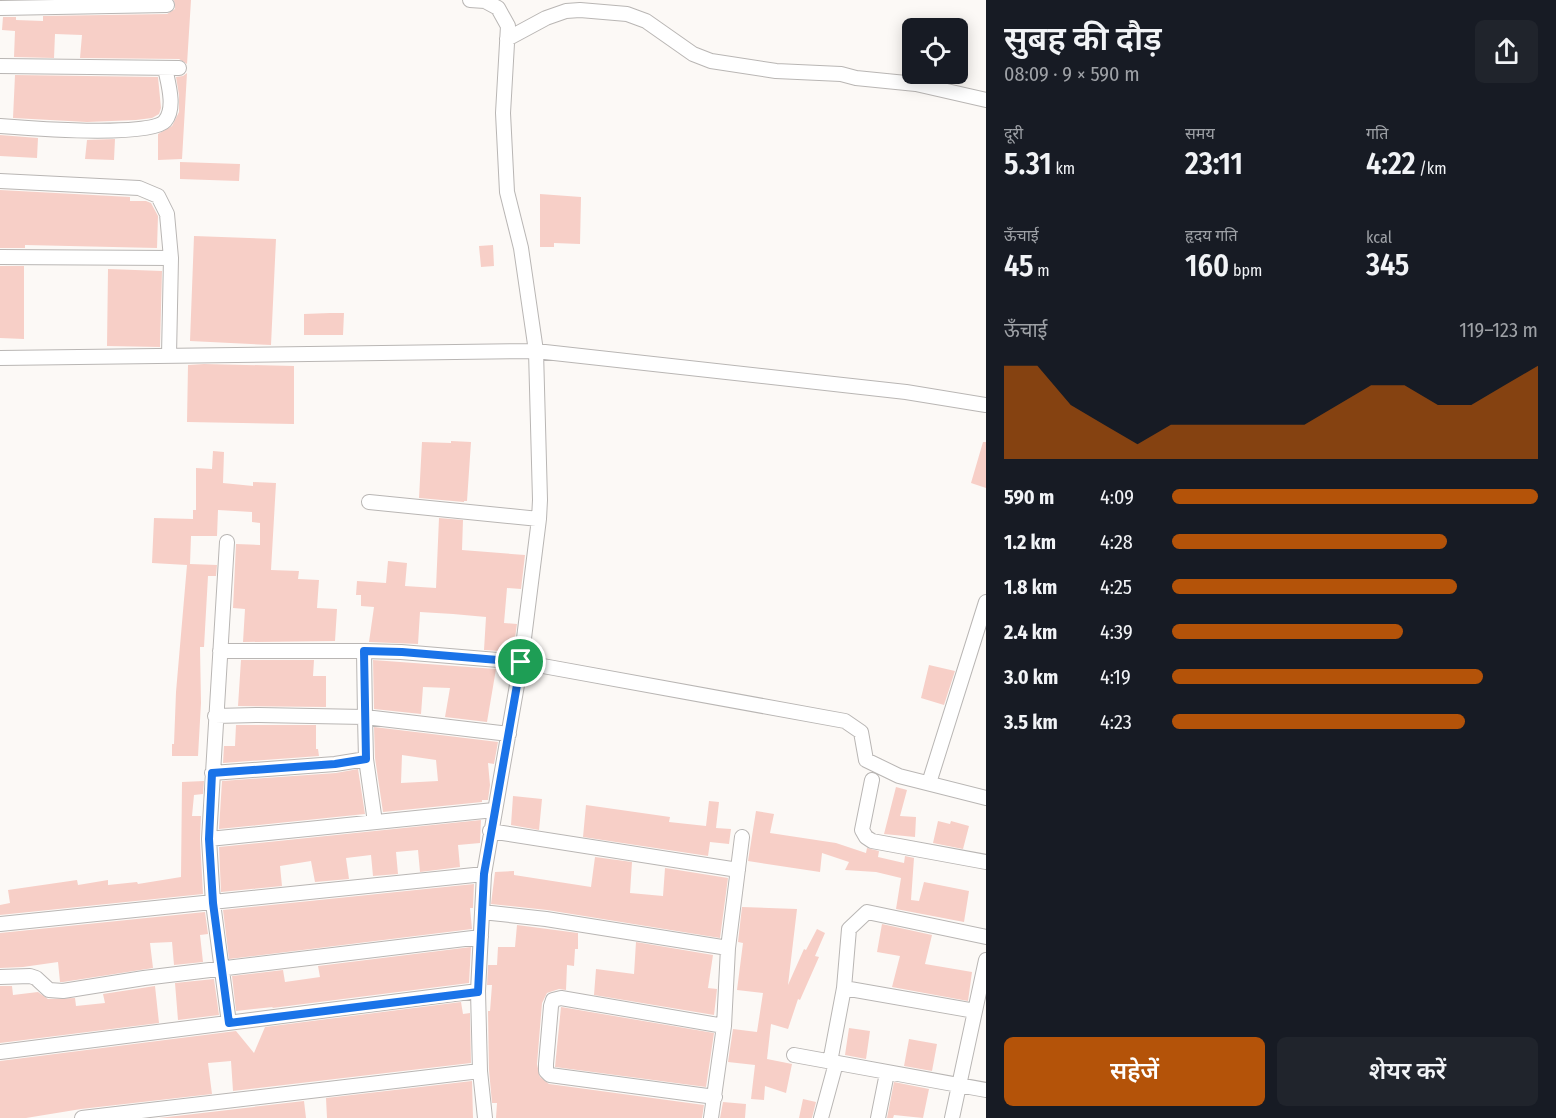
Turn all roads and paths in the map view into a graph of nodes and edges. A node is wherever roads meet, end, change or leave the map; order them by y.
1 (470, 0) edge
2 (499, 4) edge
3 (167, 5) dead end
4 (0, 8) edge
5 (507, 39) junction
6 (0, 66) edge
7 (165, 68) junction
8 (179, 68) dead end
9 (986, 100) edge
10 (0, 126) edge
11 (0, 181) edge
12 (0, 258) edge
13 (171, 258) junction
14 (536, 351) junction
15 (170, 355) junction
16 (0, 358) edge
17 (986, 405) edge
18 (369, 502) dead end
19 (540, 519) junction
20 (227, 542) dead end
21 (986, 602) edge
22 (220, 651) junction
23 (364, 651) junction
24 (521, 662) junction
25 (215, 716) junction
26 (365, 717) junction
27 (509, 734) junction
28 (366, 759) junction
29 (212, 773) junction
30 (872, 780) dead end
31 (929, 783) junction
32 (986, 798) edge
33 (494, 810) junction
34 (375, 822) junction
35 (490, 831) junction
36 (741, 837) dead end
37 (209, 839) junction
38 (986, 862) edge
39 (738, 870) junction
40 (484, 874) junction
41 (213, 903) junction
42 (482, 912) junction
43 (0, 924) edge
44 (986, 936) edge
45 (481, 937) junction
46 (728, 948) junction
47 (986, 960) edge
48 (222, 969) junction
49 (0, 977) edge
50 (844, 988) junction
51 (478, 992) junction
52 (975, 1011) junction
53 (229, 1023) junction
54 (724, 1026) junction
55 (0, 1052) edge
56 (794, 1055) dead end
57 (833, 1062) junction
58 (480, 1071) junction
59 (887, 1073) junction
60 (959, 1086) junction
61 (986, 1090) edge
62 (715, 1097) junction
63 (82, 1118) edge
64 (485, 1118) edge
65 (711, 1118) edge
66 (821, 1118) edge
67 (878, 1118) edge
68 (952, 1118) edge

1 - 2 street
2 - 5 street
3 - 4 street
5 - 9 street
5 - 14 street
6 - 7 street
7 - 8 street
7 - 10 street
11 - 13 street
12 - 13 street
13 - 15 street
14 - 15 street
14 - 17 street
14 - 19 street
15 - 16 street
18 - 19 street
19 - 24 street
20 - 22 street
21 - 31 street
22 - 23 street
22 - 25 street
23 - 24 street
23 - 26 street
24 - 27 street
24 - 31 street
25 - 26 street
25 - 29 street
26 - 27 street
26 - 28 street
27 - 33 street
28 - 29 street
28 - 34 street
29 - 37 street
30 - 38 street
31 - 32 street
33 - 34 street
33 - 35 street
34 - 37 street
35 - 39 street
35 - 40 street
36 - 39 street
37 - 41 street
39 - 46 street
40 - 41 street
40 - 42 street
41 - 43 street
41 - 48 street
42 - 45 street
42 - 46 street
44 - 50 street
45 - 48 street
45 - 51 street
46 - 54 street
47 - 52 street
48 - 49 street
48 - 53 street
50 - 52 street
50 - 57 street
51 - 53 street
51 - 58 street
52 - 60 street
53 - 55 street
54 - 62 street
54 - 62 street
56 - 57 street
57 - 59 street
57 - 66 street
58 - 63 street
58 - 64 street
59 - 60 street
59 - 67 street
60 - 61 street
60 - 68 street
62 - 65 street

